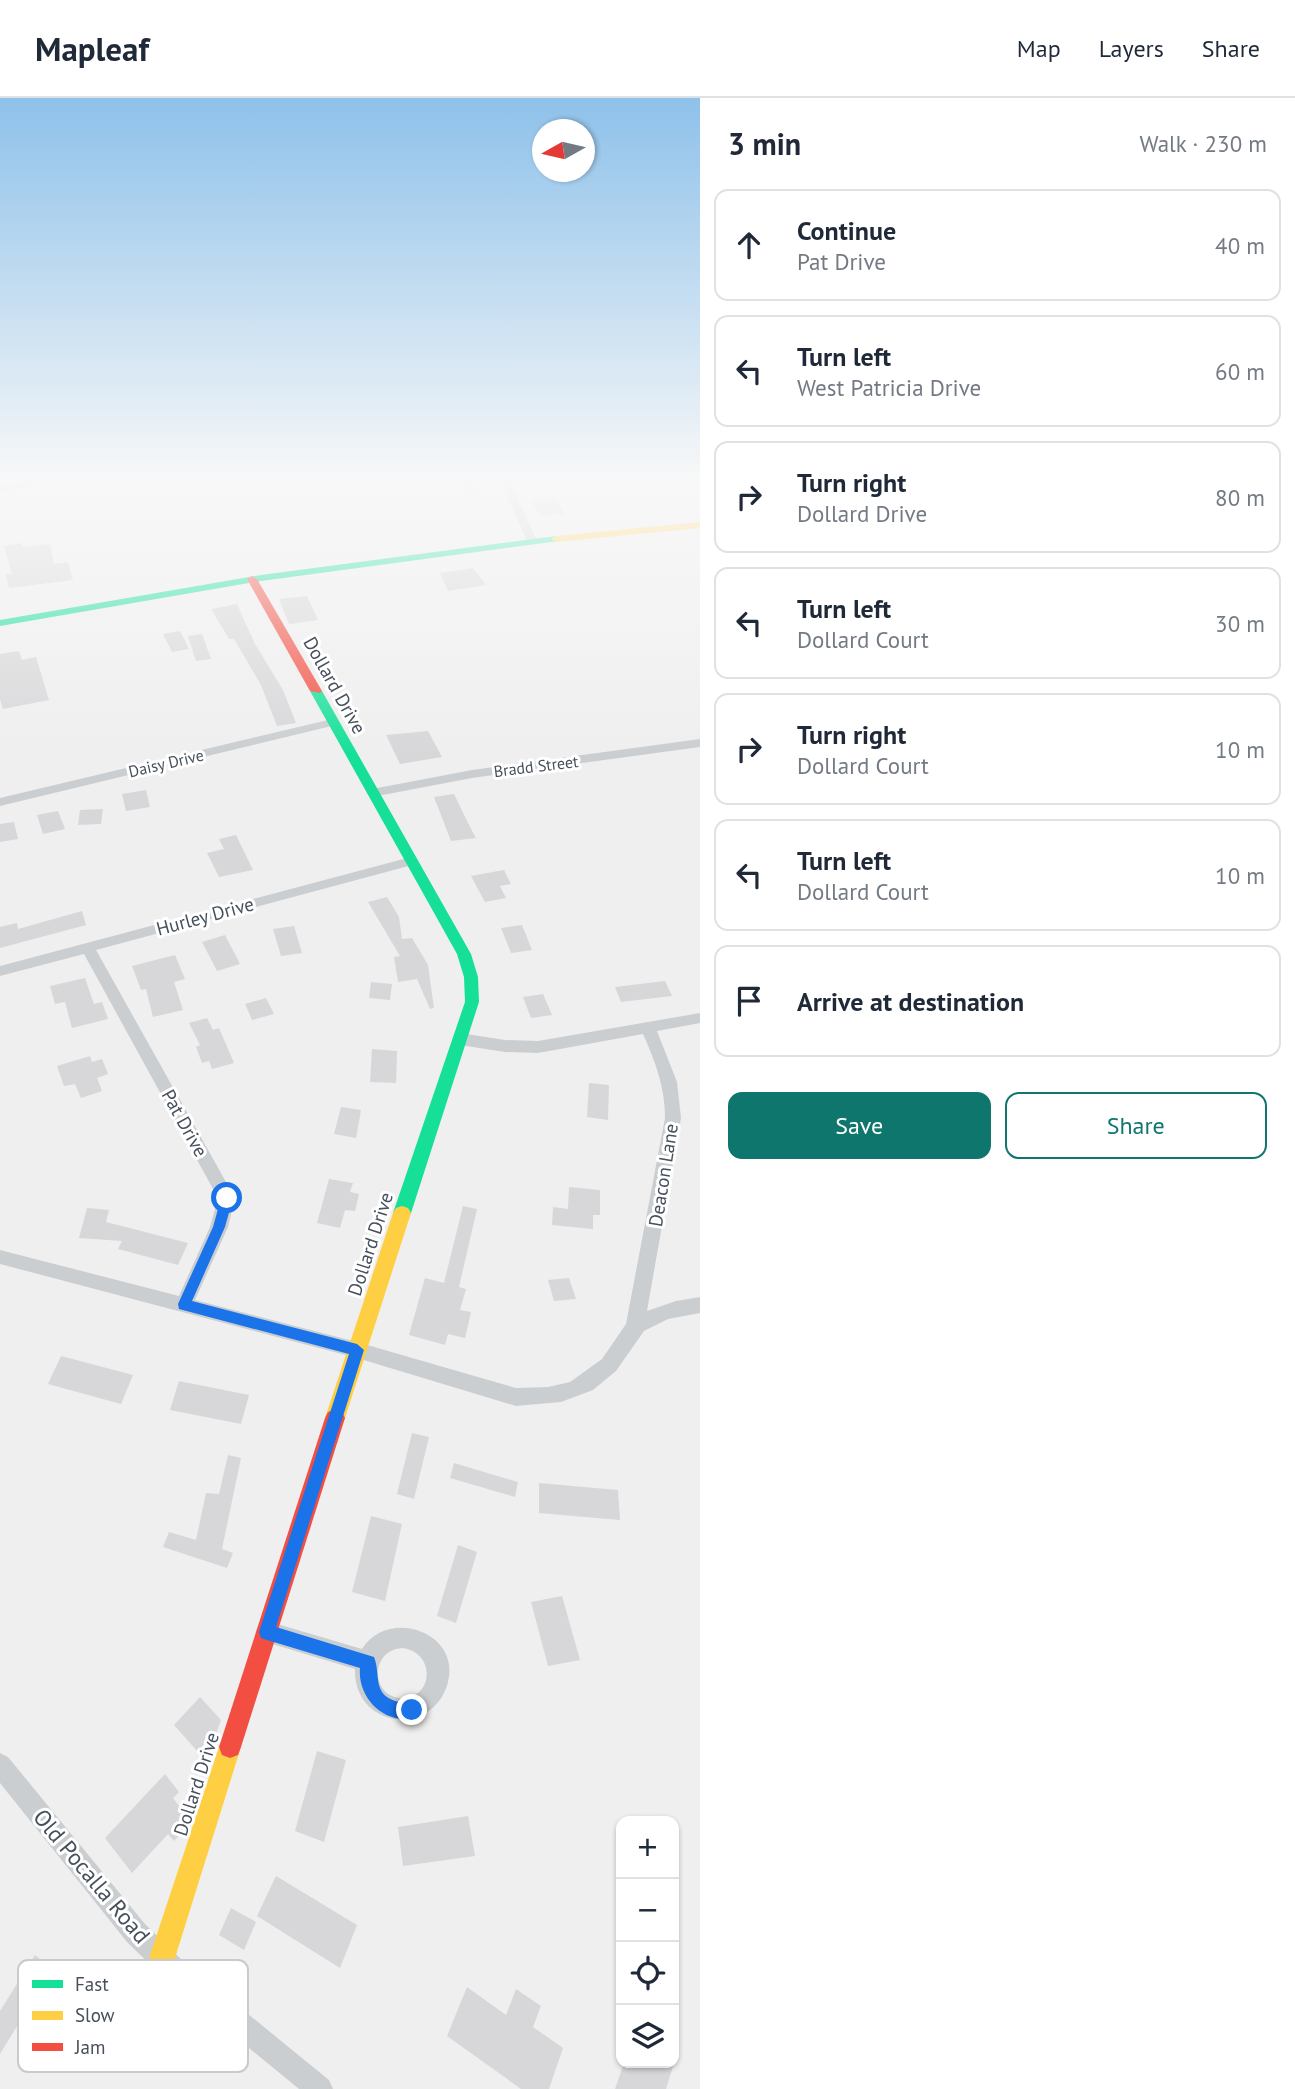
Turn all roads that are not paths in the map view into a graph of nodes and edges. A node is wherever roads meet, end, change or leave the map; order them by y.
1 (326, 569) edge
2 (252, 579) junction
3 (0, 623) edge
4 (332, 723) junction
5 (700, 743) edge
6 (372, 793) junction
7 (0, 802) edge
8 (411, 861) junction
9 (87, 947) junction
10 (0, 971) edge
11 (700, 1018) edge
12 (648, 1028) junction
13 (460, 1039) junction
14 (0, 1257) edge
15 (184, 1304) junction
16 (700, 1305) edge
17 (635, 1326) junction
18 (357, 1350) junction
19 (267, 1632) junction
20 (368, 1662) dead end
21 (0, 1765) edge
22 (162, 1958) junction
23 (164, 1960) edge
24 (248, 2029) edge
25 (320, 2089) edge

1 - 2 street
2 - 3 street
2 - 4 street, Dollard Drive
4 - 6 street, Dollard Drive
4 - 7 street, Daisy Drive
5 - 6 street, Bradd Street
6 - 8 street, Dollard Drive
8 - 9 street, Hurley Drive
8 - 13 street, Dollard Drive
9 - 10 street, Hurley Drive
9 - 15 street, Pat Drive
11 - 12 street
12 - 13 street
12 - 17 street, Deacon Lane
13 - 18 street, Dollard Drive
14 - 15 street
15 - 18 street
16 - 17 street
17 - 18 street
18 - 19 street, Dollard Drive
19 - 20 street
19 - 22 street, Dollard Drive
21 - 22 street, Old Pocalla Road
22 - 23 street, Old Pocalla Road
24 - 25 street, Old Pocalla Road

